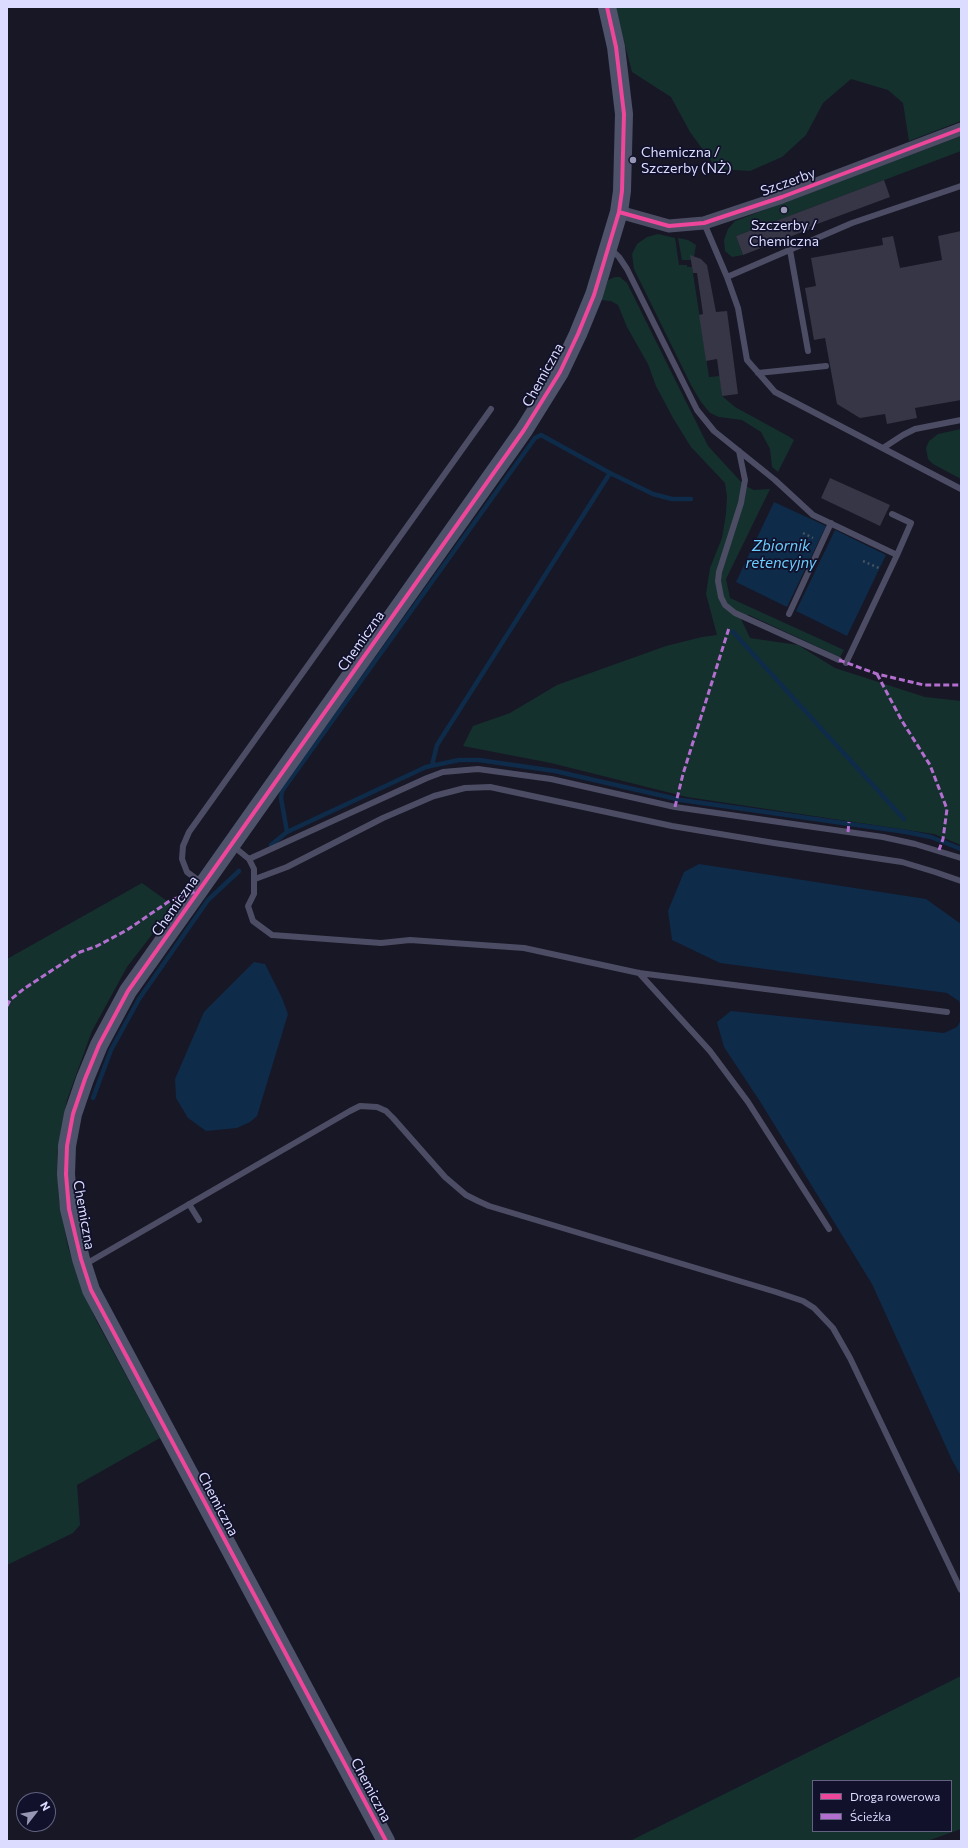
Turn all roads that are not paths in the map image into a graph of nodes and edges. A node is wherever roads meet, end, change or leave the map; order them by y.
1 (607, 7) edge
2 (961, 129) edge
3 (961, 186) edge
4 (619, 212) junction
5 (704, 223) junction
6 (608, 246) junction
7 (790, 250) junction
8 (727, 277) junction
9 (808, 351) dead end
10 (826, 366) dead end
11 (758, 373) junction
12 (491, 409) dead end
13 (961, 420) edge
14 (883, 448) junction
15 (739, 451) junction
16 (961, 489) edge
17 (892, 514) dead end
18 (831, 523) junction
19 (897, 555) junction
20 (789, 614) dead end
21 (839, 660) dead end
22 (846, 662) dead end
23 (231, 845) junction
24 (961, 858) edge
25 (249, 859) junction
26 (255, 879) junction
27 (961, 881) edge
28 (203, 884) junction
29 (639, 973) junction
30 (947, 1012) dead end
31 (189, 1204) junction
32 (199, 1220) dead end
33 (829, 1229) dead end
34 (83, 1266) junction
35 (961, 1590) edge
36 (386, 1841) edge

1 - 4 street, Chemiczna
2 - 5 street, Szczerby
3 - 7 lane
4 - 5 street, Szczerby
4 - 6 street, Chemiczna
5 - 8 lane
6 - 15 lane
6 - 23 street, Chemiczna
7 - 8 lane
7 - 9 lane
8 - 11 lane
10 - 11 lane
11 - 14 lane
12 - 28 lane
13 - 14 lane
14 - 16 lane
15 - 18 lane
15 - 21 lane
17 - 19 lane
18 - 19 lane
18 - 20 lane
19 - 22 lane
23 - 25 lane
23 - 28 street, Chemiczna
24 - 25 lane
25 - 26 lane
26 - 27 lane
26 - 29 lane
28 - 34 street, Chemiczna
29 - 30 lane
29 - 33 lane
31 - 32 lane
31 - 34 lane
31 - 35 lane
34 - 36 street, Chemiczna

